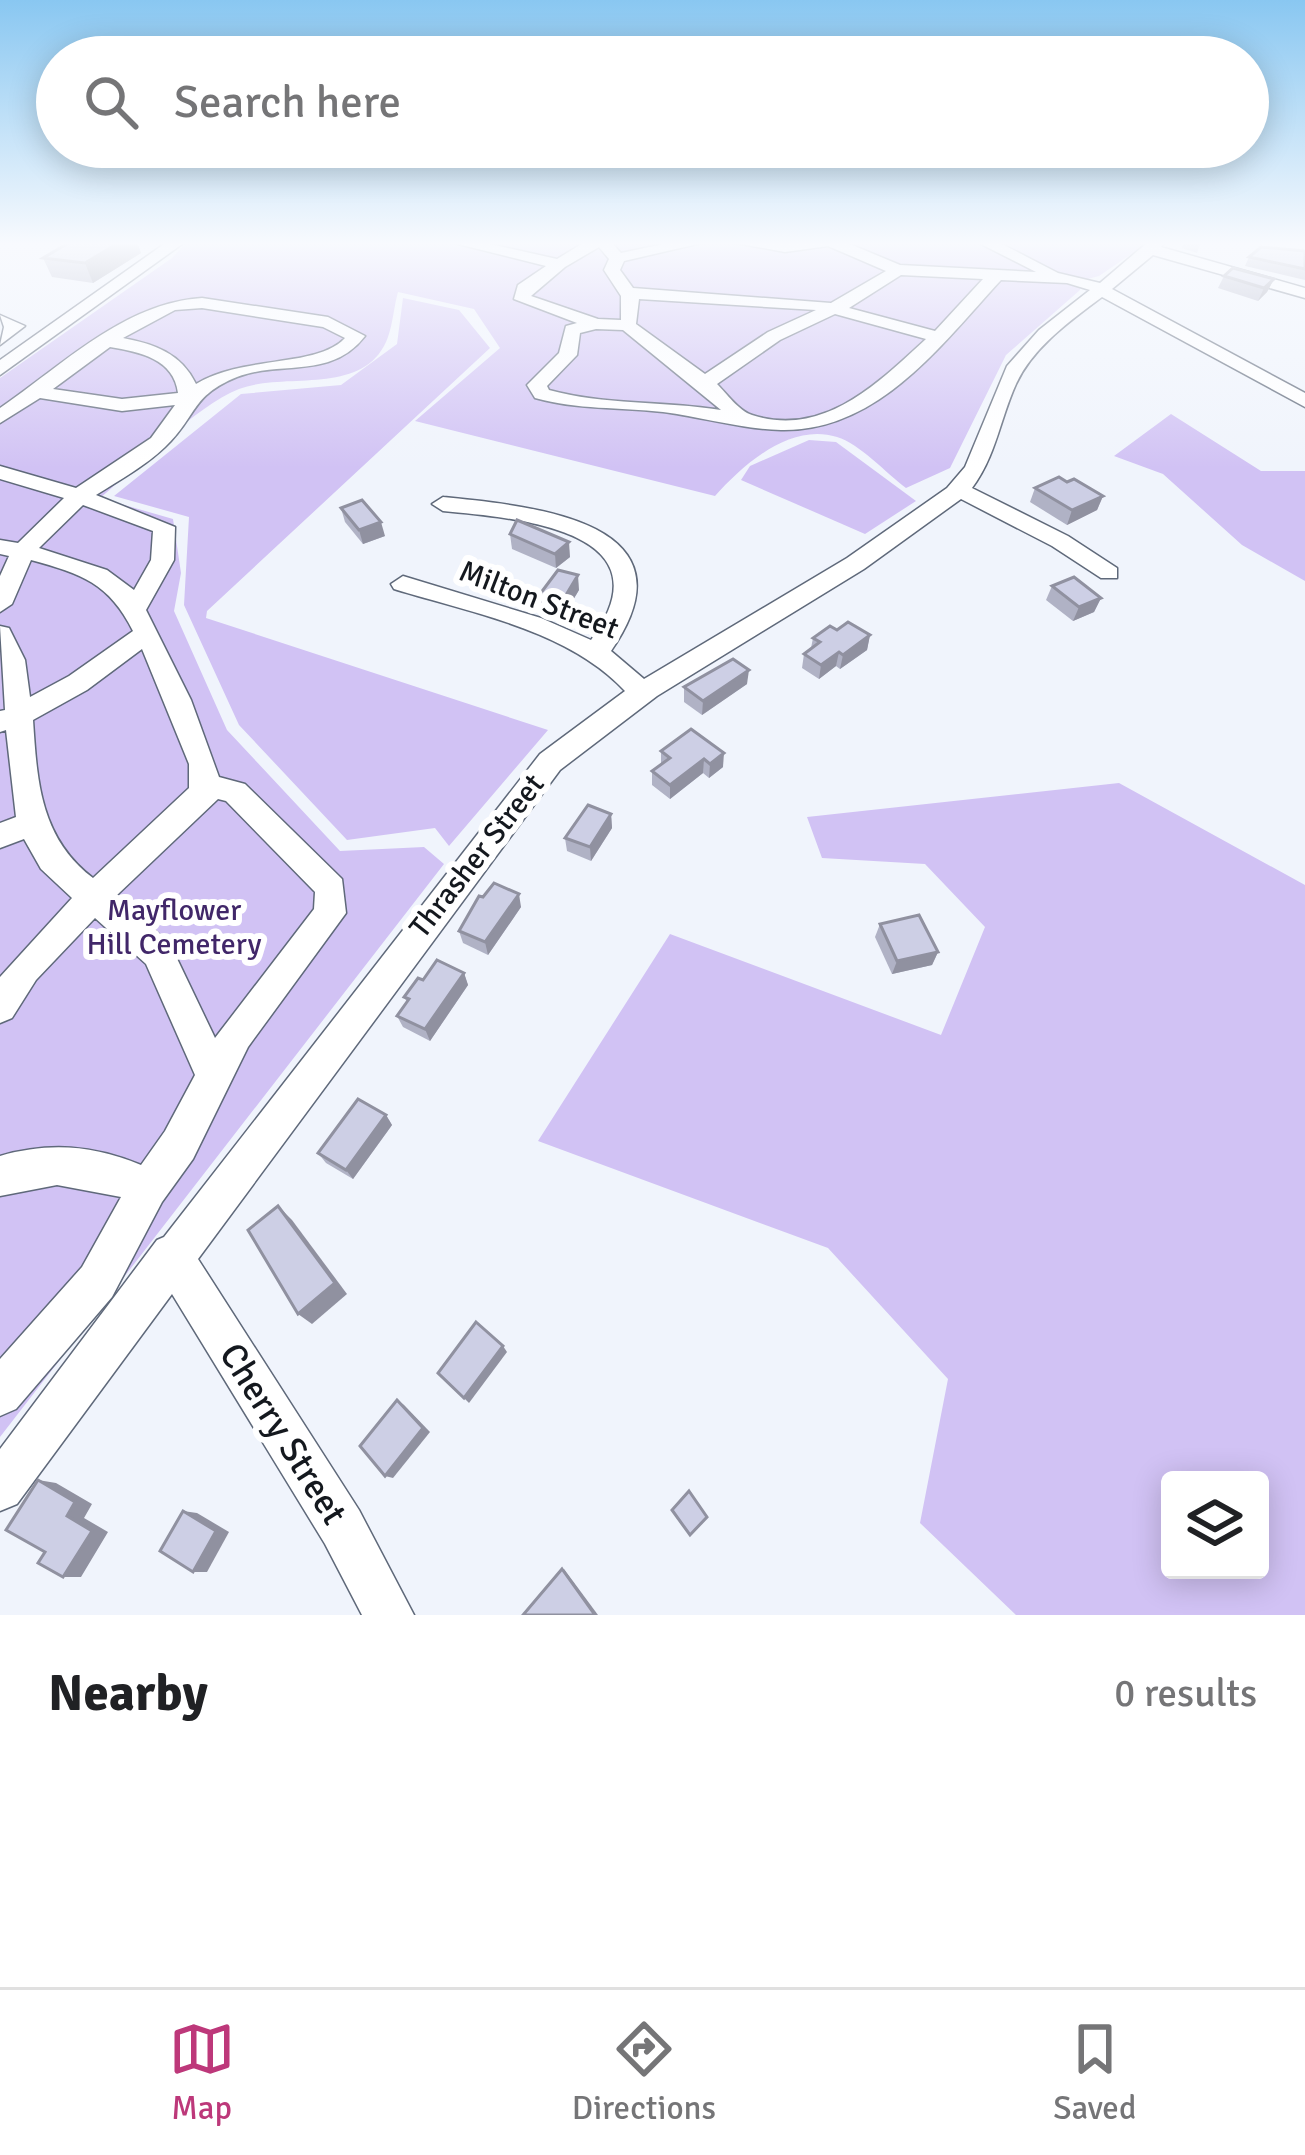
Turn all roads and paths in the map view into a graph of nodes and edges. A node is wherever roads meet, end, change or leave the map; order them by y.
1 (72, 317) edge
2 (141, 317) edge
3 (293, 317) edge
4 (560, 317) edge
5 (572, 317) edge
6 (628, 317) edge
7 (813, 317) edge
8 (866, 317) edge
9 (956, 317) edge
10 (1065, 317) edge
11 (1155, 317) edge
12 (0, 320) edge
13 (596, 324) junction
14 (627, 325) junction
15 (572, 330) junction
16 (938, 337) junction
17 (0, 340) edge
18 (107, 341) junction
19 (173, 362) junction
20 (248, 368) junction
21 (0, 369) edge
22 (705, 383) junction
23 (36, 392) junction
24 (188, 398) junction
25 (1305, 401) edge
26 (0, 417) edge
27 (742, 420) junction
28 (0, 472) edge
29 (958, 490) junction
30 (80, 496) junction
31 (442, 504) dead end
32 (12, 549) edge
33 (1108, 573) dead end
34 (403, 584) dead end
35 (0, 604) edge
36 (139, 622) junction
37 (0, 634) edge
38 (595, 654) junction
39 (641, 692) junction
40 (9, 719) edge
41 (203, 792) junction
42 (15, 830) edge
43 (94, 897) junction
44 (0, 1007) edge
45 (213, 1074) junction
46 (0, 1176) edge
47 (148, 1188) junction
48 (172, 1256) junction
49 (0, 1393) edge
50 (0, 1487) edge
51 (389, 1615) edge

1 - 21 street
2 - 18 street
3 - 20 street
4 - 15 street
5 - 13 street
6 - 14 street
7 - 22 street
8 - 16 street
9 - 16 street
10 - 29 street, Thrasher Street
11 - 25 street
12 - 17 street
13 - 14 street
13 - 15 street
14 - 22 street
15 - 27 street
16 - 27 street
18 - 19 street
18 - 23 street
19 - 20 street
19 - 24 street
20 - 24 street
22 - 27 street
23 - 24 street
23 - 26 street
24 - 30 street
28 - 30 street
29 - 33 street
29 - 39 street, Thrasher Street
30 - 32 street
30 - 36 street
31 - 38 street
32 - 35 street
32 - 36 street
34 - 38 street, Milton Street
36 - 40 street
36 - 41 street
37 - 40 street
38 - 39 street, Milton Street
39 - 48 street, Thrasher Street
40 - 42 street
41 - 43 street
41 - 45 street
42 - 43 street
43 - 44 street
43 - 45 street
45 - 47 street
46 - 47 street
47 - 49 street
48 - 50 street, Thrasher Street
48 - 51 street, Cherry Street

